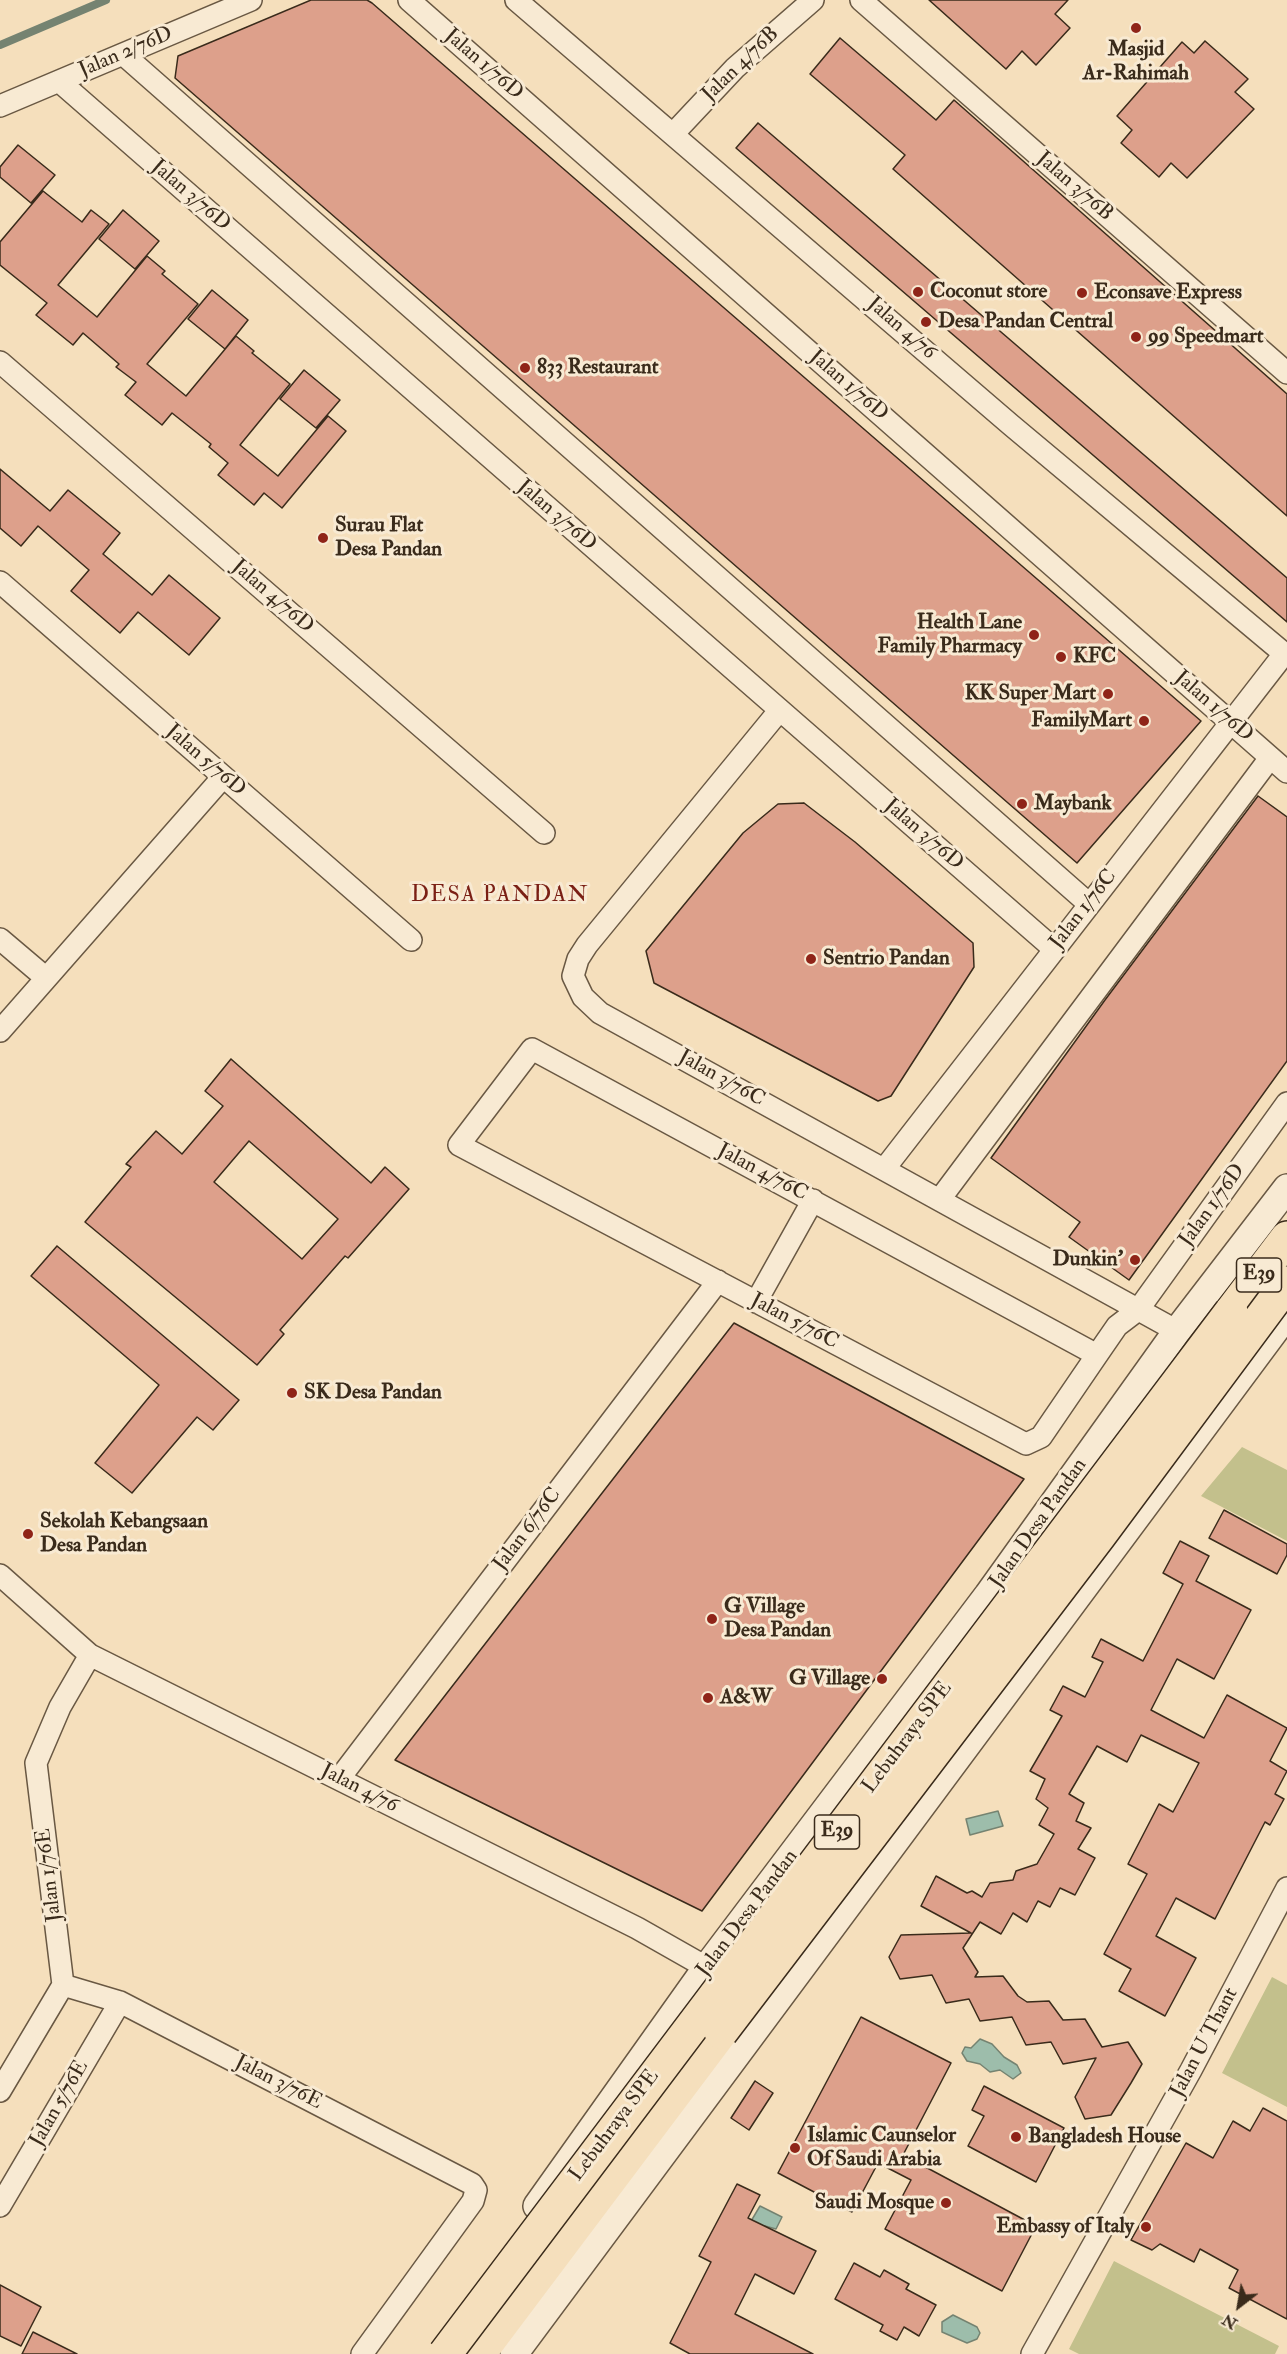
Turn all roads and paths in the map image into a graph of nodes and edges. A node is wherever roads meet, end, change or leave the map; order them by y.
1 (251, 0) edge
2 (409, 0) edge
3 (516, 0) edge
4 (813, 0) edge
5 (861, 0) edge
6 (124, 55) junction
7 (60, 82) junction
8 (0, 106) edge
9 (673, 134) junction
10 (0, 362) edge
11 (1287, 373) edge
12 (0, 582) edge
13 (1285, 655) edge
14 (779, 711) junction
15 (1229, 722) junction
16 (1270, 758) junction
17 (1287, 772) edge
18 (223, 777) junction
19 (544, 833) dead end
20 (1089, 904) junction
21 (0, 939) edge
22 (411, 940) dead end
23 (1054, 949) junction
24 (46, 978) junction
25 (0, 1031) edge
26 (1287, 1103) edge
27 (459, 1145) joint
28 (885, 1168) junction
29 (1287, 1188) edge
30 (940, 1199) junction
31 (813, 1200) junction
32 (1287, 1238) edge
33 (1287, 1254) edge
34 (718, 1281) junction
35 (1287, 1283) edge
36 (756, 1302) junction
37 (1138, 1310) junction
38 (1287, 1314) edge
39 (1177, 1331) junction
40 (1097, 1354) junction
41 (0, 1575) edge
42 (90, 1655) junction
43 (339, 1779) junction
44 (867, 1878) junction
45 (1287, 1888) edge
46 (707, 1967) junction
47 (63, 1985) junction
48 (742, 1990) junction
49 (120, 2002) junction
50 (0, 2091) edge
51 (689, 2119) junction
52 (0, 2206) edge
53 (362, 2354) edge
54 (428, 2354) edge
55 (445, 2354) edge
56 (456, 2354) edge
57 (479, 2354) edge
58 (514, 2354) edge
59 (1032, 2354) edge

1 - 6 street, Jalan 2/76D
2 - 15 street, Jalan 1/76D
3 - 9 street, Jalan 4/76
4 - 9 street, Jalan 4/76B
5 - 11 street, Jalan 3/76B
6 - 7 street, Jalan 2/76D
6 - 20 street
7 - 8 street, Jalan 2/76D
7 - 14 street, Jalan 3/76D
9 - 13 street, Jalan 4/76
10 - 19 street, Jalan 4/76D
12 - 18 street, Jalan 5/76D
13 - 15 street, Jalan 1/76C
14 - 23 street, Jalan 3/76D
14 - 28 street, Jalan 3/76C
15 - 16 street, Jalan 1/76D
15 - 20 street, Jalan 1/76C
16 - 17 street, Jalan 1/76D
16 - 30 street
18 - 22 street, Jalan 5/76D
18 - 24 street
20 - 23 street, Jalan 1/76C
21 - 24 street
23 - 28 street, Jalan 1/76C
24 - 25 street
26 - 37 street, Jalan 1/76D
27 - 31 street, Jalan 4/76C
27 - 34 street, Jalan 5/76C
28 - 30 street, Jalan 3/76C
29 - 39 street, Jalan Desa Pandan
30 - 37 street, Jalan 3/76C
31 - 36 street
31 - 40 street, Jalan 4/76C
32 - 55 highway, Lebuhraya SPE / E39, bridge
33 - 48 street, Jalan Desa Pandan
34 - 36 street, Jalan 5/76C
34 - 43 street, Jalan 6/76C
35 - 57 highway, Lebuhraya SPE / E39, bridge
36 - 40 street, Jalan 5/76C
37 - 39 street, Jalan 3/76C
37 - 40 street
38 - 44 street
39 - 46 street, Jalan Desa Pandan
41 - 42 street, Jalan 4/76
42 - 43 street, Jalan 4/76
42 - 47 street, Jalan 1/76E
43 - 46 street, Jalan 4/76
44 - 48 street
44 - 51 street
45 - 59 street, Jalan U Thant
46 - 48 street, Jalan 4/76
46 - 54 street, Jalan Desa Pandan
47 - 49 street, Jalan 3/76E
47 - 50 street
48 - 51 street
48 - 56 street, Jalan Desa Pandan
49 - 52 street, Jalan 5/76E
49 - 53 street, Jalan 3/76E
51 - 58 street

